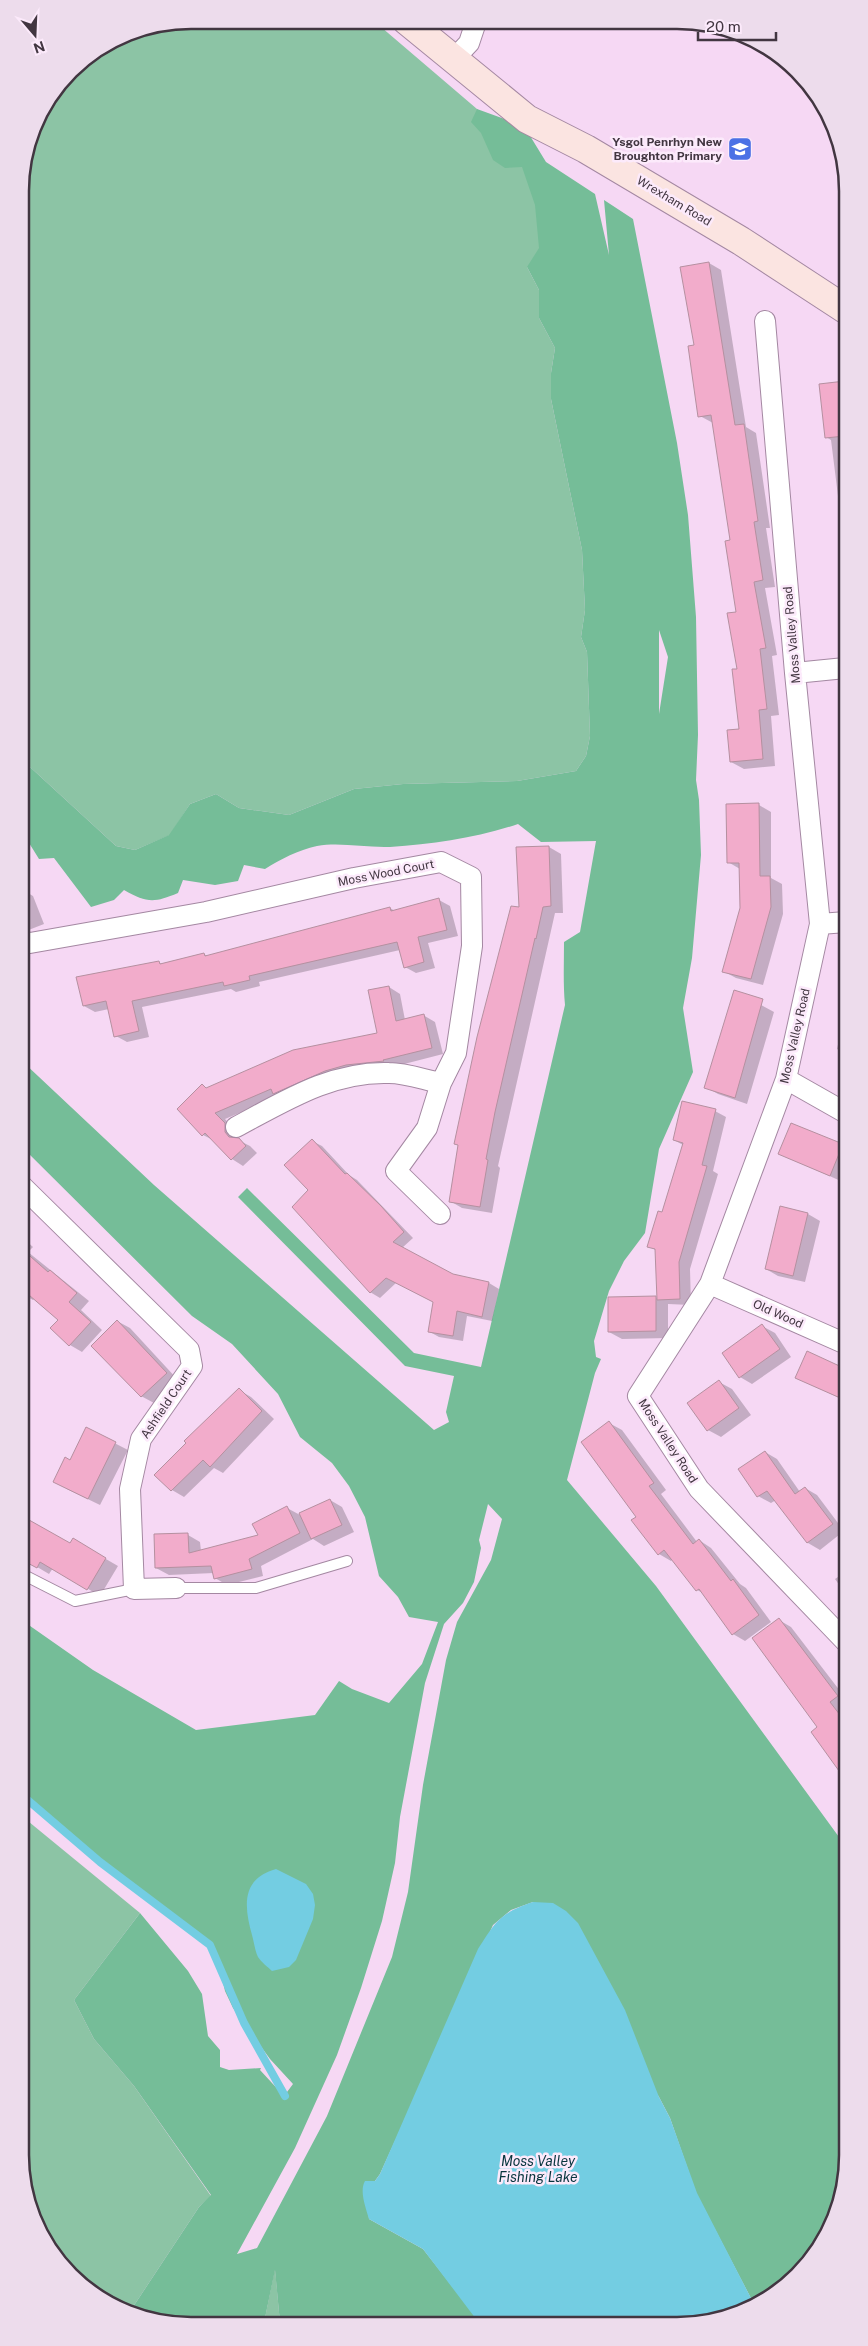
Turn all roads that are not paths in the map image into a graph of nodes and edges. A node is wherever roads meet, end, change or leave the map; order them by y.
1 (417, 29) edge
2 (474, 29) edge
3 (454, 59) junction
4 (839, 305) edge
5 (765, 321) dead end
6 (839, 669) edge
7 (795, 673) junction
8 (839, 923) edge
9 (820, 924) junction
10 (29, 942) edge
11 (786, 1079) junction
12 (441, 1083) junction
13 (839, 1109) edge
14 (236, 1126) dead end
15 (29, 1193) edge
16 (440, 1214) dead end
17 (710, 1284) junction
18 (839, 1341) edge
19 (347, 1561) dead end
20 (29, 1578) edge
21 (176, 1588) joint
22 (134, 1589) junction
23 (839, 1635) edge

1 - 3 main road, Wrexham Road
2 - 3 street
3 - 4 main road, Wrexham Road
5 - 7 street, Moss Valley Road
6 - 7 street
7 - 9 street, Moss Valley Road
8 - 9 street
9 - 11 street, Moss Valley Road
10 - 12 street, Moss Wood Court
11 - 13 street
11 - 17 street, Moss Valley Road
12 - 14 street
12 - 16 street, Moss Wood Court
15 - 22 street, Ashfield Court
17 - 18 street, Old Wood
17 - 23 street, Moss Valley Road
19 - 21 lane
20 - 22 lane
21 - 22 street

